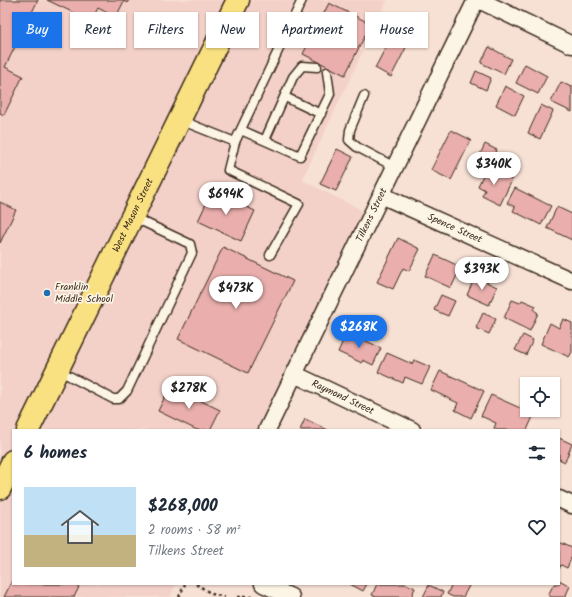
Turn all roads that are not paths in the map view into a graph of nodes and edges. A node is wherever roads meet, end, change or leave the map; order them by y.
1 (238, 0) edge
2 (302, 0) edge
3 (477, 0) edge
4 (572, 45) edge
5 (317, 67) dead end
6 (327, 72) dead end
7 (285, 96) junction
8 (364, 96) dead end
9 (321, 114) junction
10 (180, 120) junction
11 (241, 130) junction
12 (265, 140) junction
13 (235, 142) junction
14 (395, 167) junction
15 (381, 195) junction
16 (132, 217) junction
17 (270, 255) dead end
18 (572, 281) edge
19 (57, 370) junction
20 (294, 374) junction
21 (28, 429) edge
22 (267, 429) edge
23 (410, 429) edge
24 (7, 465) edge
25 (0, 488) edge
26 (560, 500) edge
27 (572, 506) edge
28 (265, 585) edge
29 (291, 597) edge

1 - 10 main road, West Mason Street
2 - 11 lane
3 - 4 street
3 - 14 street, Tilkens Street
5 - 7 lane
6 - 9 lane
7 - 9 lane
7 - 12 lane
8 - 14 lane
9 - 12 lane
10 - 13 lane
10 - 16 main road, West Mason Street
11 - 12 lane
11 - 13 lane
13 - 17 lane
14 - 15 street, Tilkens Street
15 - 18 street, Spence Street
15 - 20 street, Tilkens Street
16 - 19 main road, West Mason Street
16 - 19 lane
19 - 21 main road, West Mason Street
20 - 22 street, Tilkens Street
20 - 23 street, Raymond Street
24 - 25 main road
26 - 27 street
28 - 29 street

